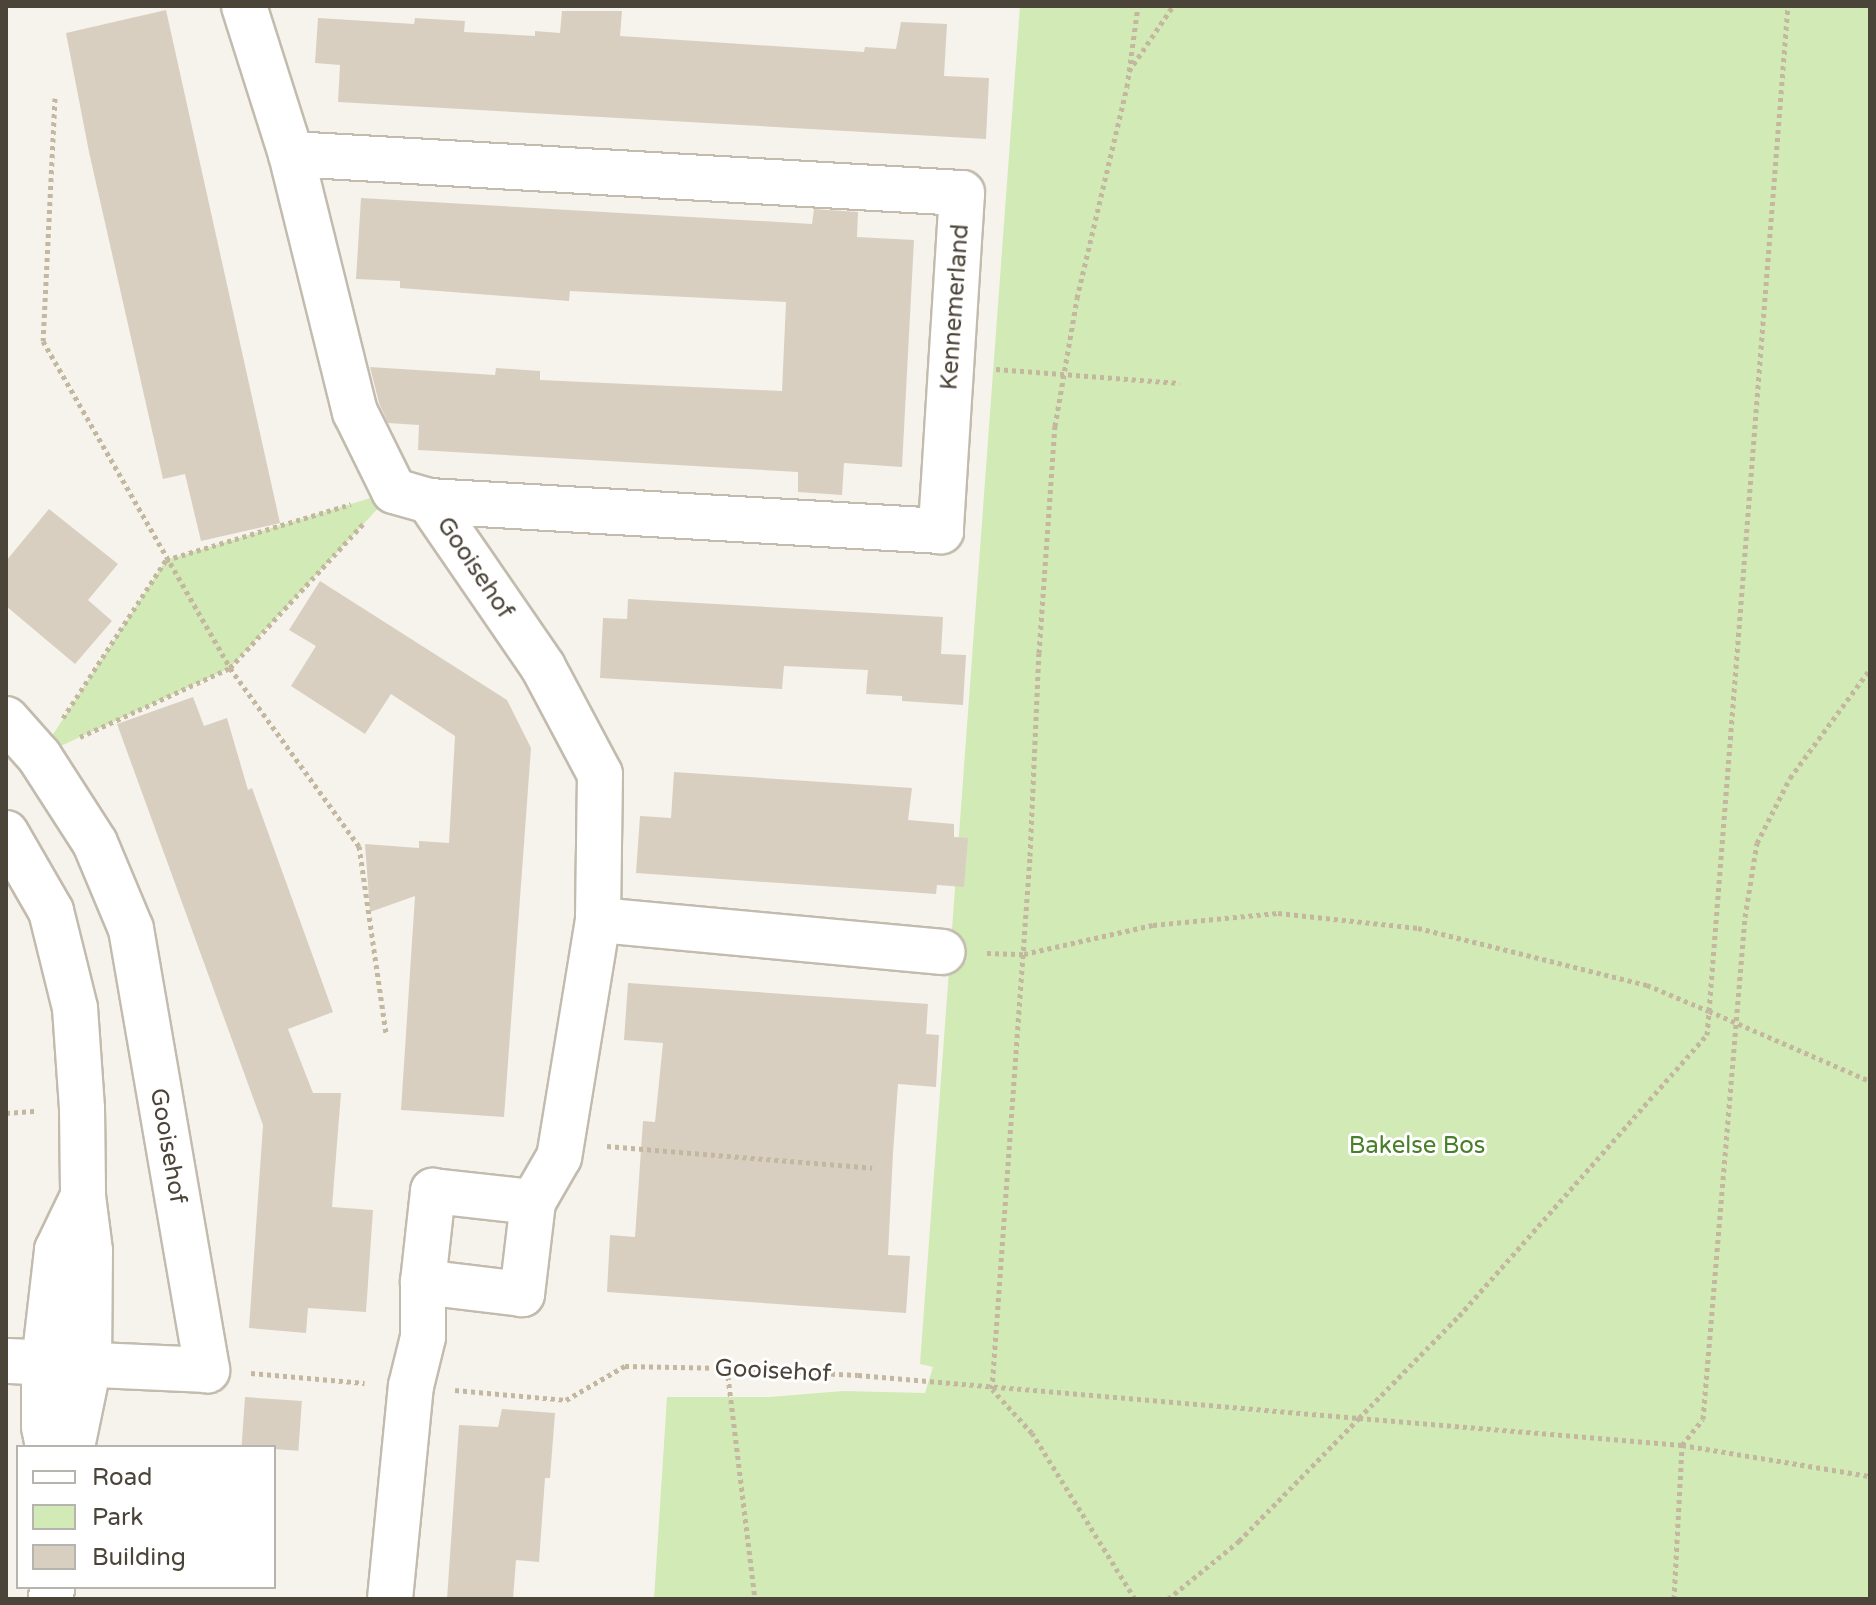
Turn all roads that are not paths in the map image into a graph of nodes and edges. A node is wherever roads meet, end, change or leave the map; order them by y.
1 (247, 7) edge
2 (291, 154) junction
3 (412, 496) junction
4 (6, 719) edge
5 (6, 833) edge
6 (598, 920) junction
7 (943, 952) road end
8 (83, 1196) junction
9 (533, 1202) junction
10 (423, 1282) junction
11 (25, 1362) edge
12 (89, 1365) junction
13 (48, 1445) edge
14 (72, 1445) edge
15 (390, 1599) edge

1 - 2 street, Gooisehof
2 - 3 street, Gooisehof
2 - 3 street, Kennemerland
3 - 6 street, Gooisehof
4 - 12 street, Gooisehof
5 - 8 street
6 - 7 street
6 - 9 street, Gooisehof
8 - 11 street
8 - 12 street
9 - 10 street
9 - 10 street, Gooisehof
10 - 15 street
11 - 12 street
11 - 13 street
12 - 14 street

